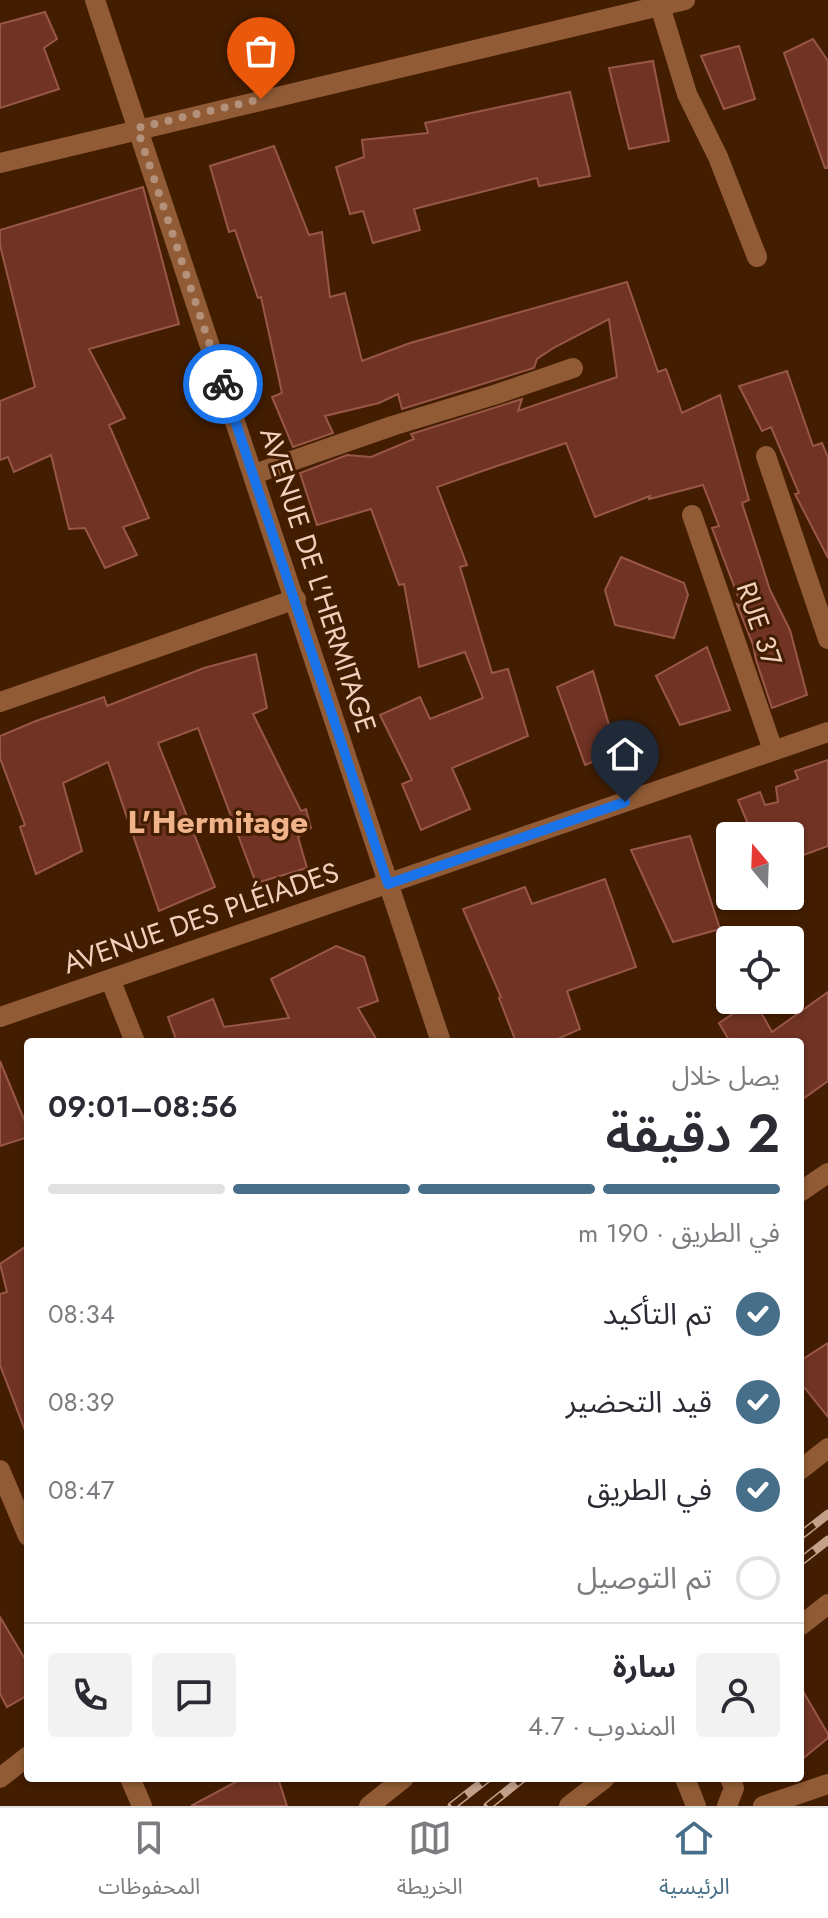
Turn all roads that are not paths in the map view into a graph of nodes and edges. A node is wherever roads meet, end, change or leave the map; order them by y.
1 (95, 0) edge
2 (685, 0) edge
3 (660, 6) junction
4 (137, 128) junction
5 (0, 163) edge
6 (757, 257) dead end
7 (573, 368) dead end
8 (766, 456) dead end
9 (254, 474) junction
10 (692, 515) dead end
11 (296, 599) junction
12 (828, 639) edge
13 (0, 702) edge
14 (828, 732) edge
15 (773, 750) junction
16 (388, 884) junction
17 (110, 979) junction
18 (0, 1017) edge
19 (133, 1038) edge
20 (440, 1038) edge
21 (828, 1173) edge
22 (804, 1189) edge
23 (828, 1448) edge
24 (804, 1467) edge
25 (0, 1470) edge
26 (24, 1527) edge
27 (828, 1604) edge
28 (804, 1623) edge
29 (24, 1759) edge
30 (0, 1778) edge
31 (132, 1782) edge
32 (399, 1782) edge
33 (600, 1782) edge
34 (687, 1782) edge
35 (732, 1782) edge
36 (828, 1784) edge
37 (142, 1806) edge
38 (369, 1806) edge
39 (569, 1806) edge
40 (696, 1806) edge
41 (727, 1806) edge
42 (763, 1806) edge

1 - 4 street, AVENUE DE L'HERMITAGE
2 - 3 street
3 - 4 street
3 - 6 street
4 - 5 street
4 - 9 street, AVENUE DE L'HERMITAGE
7 - 9 street
8 - 12 street
9 - 11 street, AVENUE DE L'HERMITAGE
10 - 15 street, RUE 37
11 - 13 street
11 - 16 street, AVENUE DE L'HERMITAGE
14 - 15 street, AVENUE DES PLÉIADES
15 - 16 street, AVENUE DES PLÉIADES
16 - 17 street, AVENUE DES PLÉIADES
16 - 20 street, AVENUE DE L'HERMITAGE
17 - 18 street, AVENUE DES PLÉIADES
17 - 19 street
21 - 22 street
23 - 24 street
25 - 26 street
27 - 28 street
29 - 30 street
31 - 37 street
32 - 38 street
33 - 39 street
34 - 40 street
35 - 41 street
36 - 42 street

